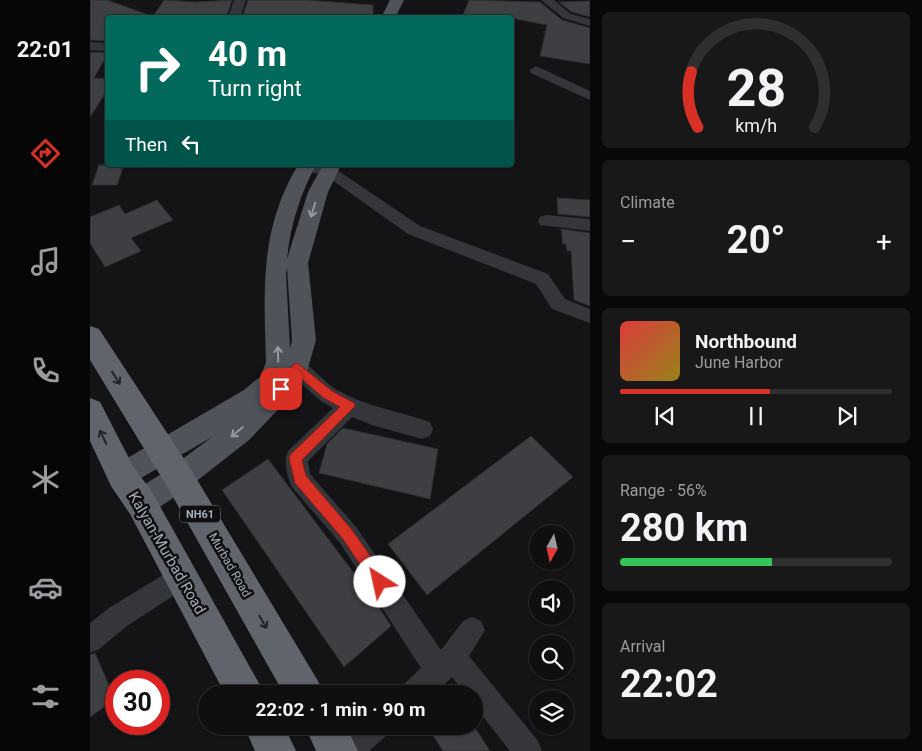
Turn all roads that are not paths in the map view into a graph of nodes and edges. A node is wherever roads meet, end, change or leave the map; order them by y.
1 (240, 0) edge
2 (397, 0) edge
3 (547, 0) edge
4 (235, 15) edge
5 (390, 15) edge
6 (590, 23) edge
7 (90, 46) edge
8 (105, 47) edge
9 (536, 70) dead end
10 (590, 96) edge
11 (318, 167) edge
12 (546, 222) dead end
13 (590, 225) edge
14 (300, 294) junction
15 (276, 296) junction
16 (590, 316) edge
17 (90, 337) edge
18 (297, 368) junction
19 (349, 406) junction
20 (90, 411) edge
21 (422, 429) dead end
22 (162, 451) junction
23 (122, 476) junction
24 (179, 478) junction
25 (141, 503) junction
26 (181, 576) junction
27 (472, 630) dead end
28 (90, 640) edge
29 (446, 664) junction
30 (241, 685) edge
31 (300, 685) edge
32 (424, 685) edge
33 (268, 735) edge
34 (329, 735) edge
35 (366, 735) edge
36 (276, 751) edge
37 (338, 751) edge
38 (347, 751) edge
39 (528, 751) edge

1 - 4 street
2 - 5 main road
3 - 6 street
7 - 8 street
9 - 10 street
11 -> 14 main road
11 - 15 main road
11 - 16 street
12 - 13 street
14 - 15 main road
14 - 18 main road
22 -> 15 main road
17 -> 22 highway, Murbad Road / NH61
18 - 19 street
18 -> 24 main road
19 - 21 street
19 - 29 street
23 -> 20 highway, Kalyan-Murbad Road
22 - 23 main road
22 - 24 highway, Murbad Road / NH61
23 - 25 highway, Kalyan-Murbad Road
24 - 25 main road
24 -> 31 highway, Murbad Road / NH61
25 - 26 highway, Kalyan-Murbad Road
26 - 28 street
26 - 30 highway, Kalyan-Murbad Road
27 - 29 street
29 - 32 street
29 - 39 street
33 - 36 highway
34 - 37 highway
35 - 38 street

